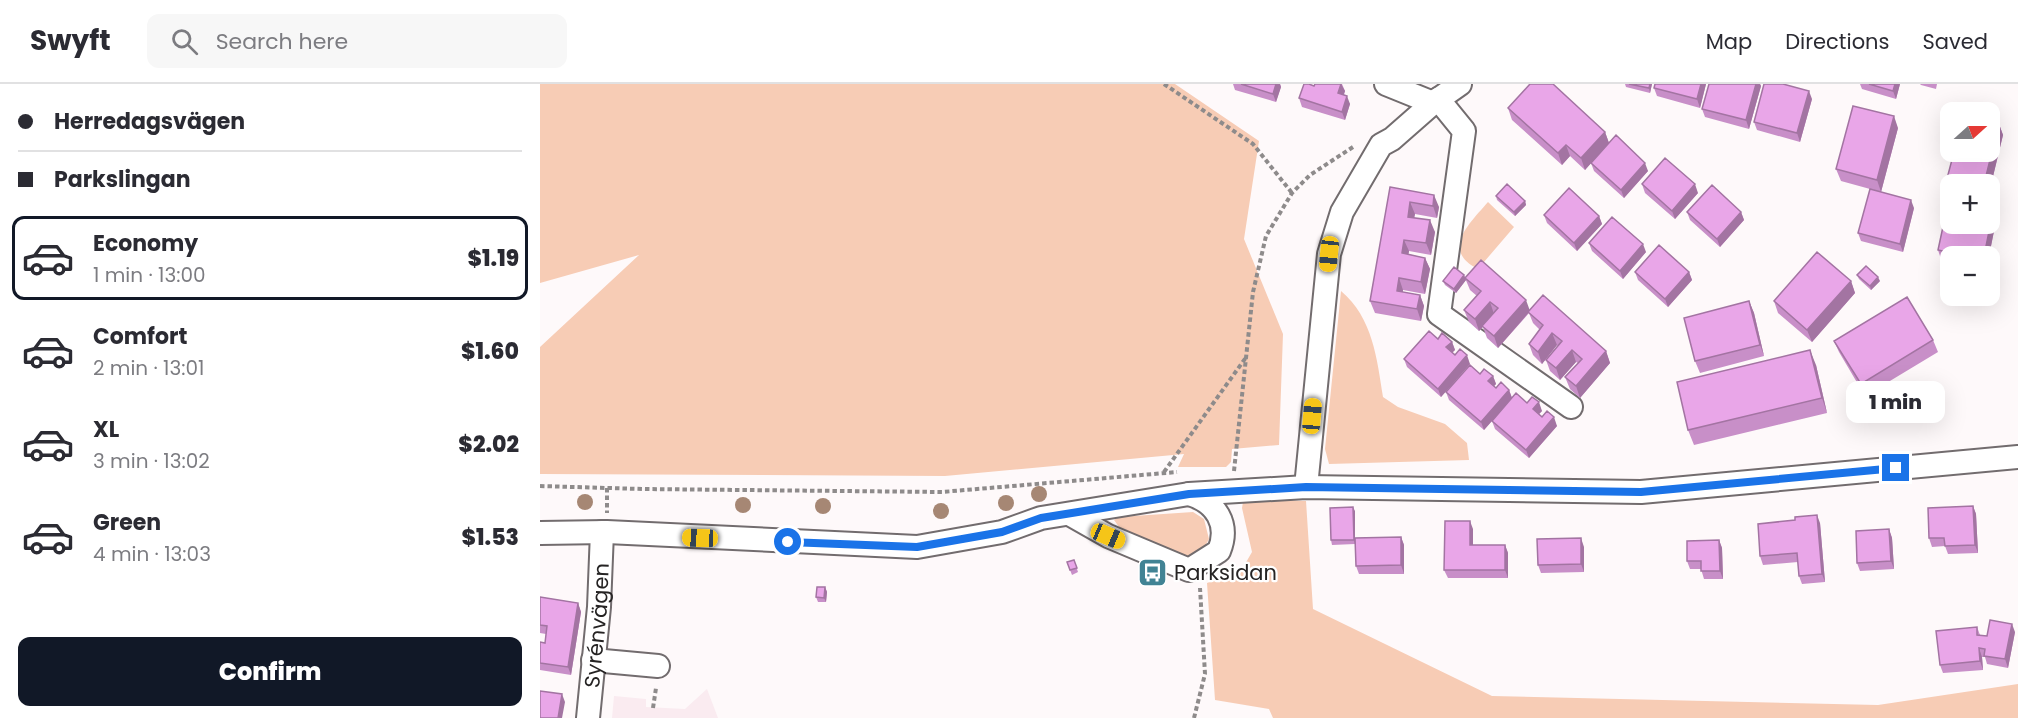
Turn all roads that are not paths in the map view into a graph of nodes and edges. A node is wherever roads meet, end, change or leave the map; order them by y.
1 (1386, 84) edge
2 (1460, 84) edge
3 (1436, 101) junction
4 (1571, 407) dead end
5 (2018, 457) edge
6 (1187, 483) junction
7 (1306, 487) junction
8 (1071, 515) junction
9 (604, 527) junction
10 (540, 533) edge
11 (593, 660) junction
12 (658, 666) dead end
13 (588, 718) edge

1 - 3 street
2 - 3 street
3 - 4 street
3 - 7 street
5 - 7 street
6 - 7 street
6 - 8 street
6 - 8 street
8 - 9 street
9 - 10 street
9 - 11 street, Syrénvägen
11 - 12 street
11 - 13 street, Syrénvägen

